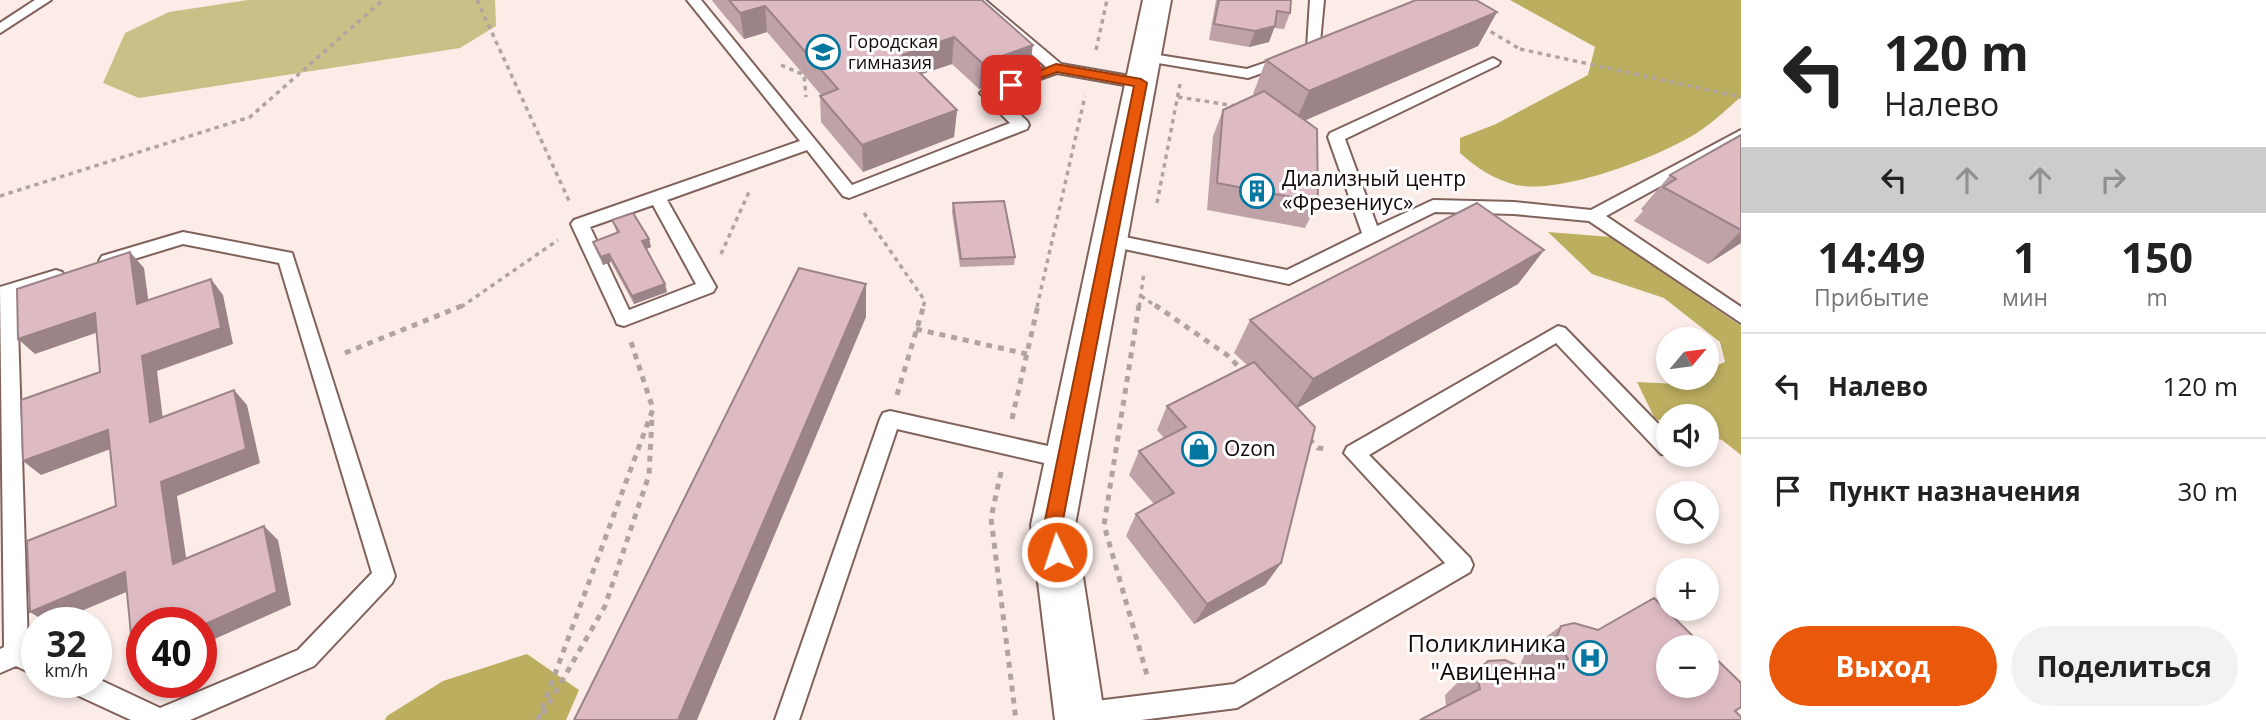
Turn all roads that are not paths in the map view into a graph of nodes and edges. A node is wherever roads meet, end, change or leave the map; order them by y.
1 (44, 0) edge
2 (694, 0) edge
3 (977, 0) edge
4 (1157, 0) edge
5 (1317, 0) edge
6 (0, 29) edge
7 (1493, 62) road end
8 (1056, 68) junction
9 (1144, 70) junction
10 (1741, 135) edge
11 (811, 143) junction
12 (657, 197) junction
13 (1593, 216) junction
14 (1373, 236) junction
15 (1110, 240) junction
16 (4, 292) edge
17 (1741, 316) edge
18 (1656, 435) edge
19 (1066, 459) junction
20 (18, 660) edge
21 (112, 698) edge
22 (1080, 718) edge
23 (160, 720) edge
24 (787, 720) edge

1 - 6 lane
2 - 11 lane
3 - 8 lane
4 - 9 street
5 - 9 lane
7 - 14 lane
8 - 9 lane
8 - 11 lane
9 - 15 street
10 - 13 lane
11 - 12 lane
12 - 12 lane
13 - 14 lane
13 - 17 lane
14 - 15 lane
15 - 19 street
16 - 20 lane
16 - 23 lane
18 - 22 lane
19 - 22 street
19 - 24 lane
21 - 23 lane

